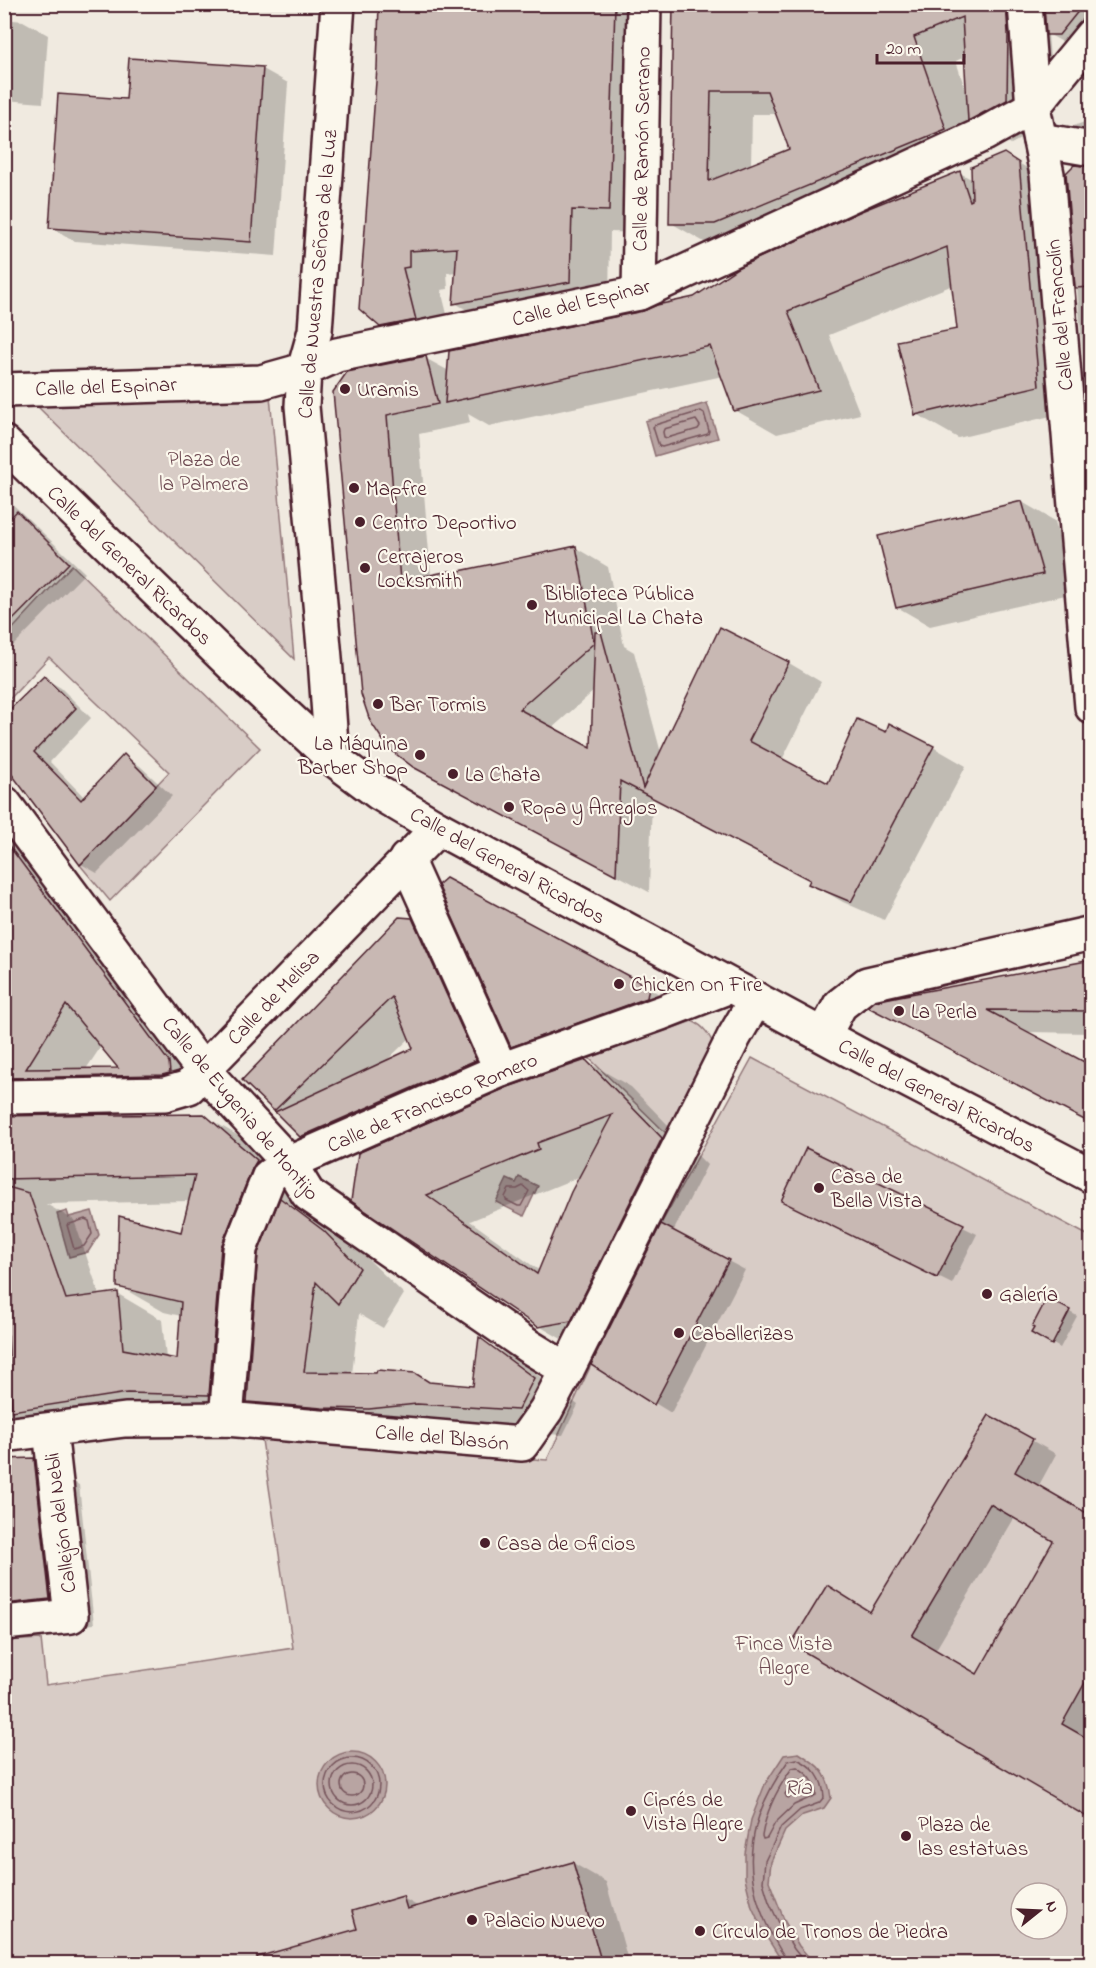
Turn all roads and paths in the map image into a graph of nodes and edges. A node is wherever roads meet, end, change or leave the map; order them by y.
1 (338, 4) edge
2 (644, 4) edge
3 (1025, 4) edge
4 (1092, 35) edge
5 (1033, 107) junction
6 (1040, 140) junction
7 (1092, 149) edge
8 (639, 293) junction
9 (304, 370) junction
10 (4, 390) edge
11 (4, 443) edge
12 (1092, 707) edge
13 (332, 758) junction
14 (4, 803) edge
15 (438, 828) junction
16 (406, 859) junction
17 (1092, 933) edge
18 (743, 992) junction
19 (824, 1035) junction
20 (203, 1070) junction
21 (501, 1070) junction
22 (4, 1097) edge
23 (289, 1163) junction
24 (1092, 1176) edge
25 (567, 1370) junction
26 (226, 1419) junction
27 (50, 1430) junction
28 (4, 1435) edge
29 (4, 1623) edge

1 - 9 street, Calle de Nuestra Señora de la Luz
2 - 8 street, Calle de Ramón Serrano
3 - 5 street, Calle del Francolín
4 - 5 street, Calle del Espinar
5 - 6 street, Calle del Francolín
5 - 8 street, Calle del Espinar
6 - 7 street
6 - 12 street, Calle del Francolín
8 - 9 street, Calle del Espinar
9 - 10 street, Calle del Espinar
9 - 13 street, Calle de Nuestra Señora de la Luz
11 - 13 street, Calle del General Ricardos
13 - 15 street, Calle del General Ricardos
14 - 20 street, Calle de Eugenia de Montijo
15 - 16 street, Calle de Melisa
15 - 18 street, Calle del General Ricardos
16 - 20 street, Calle de Melisa
16 - 21 street
17 - 19 street
18 - 19 street, Calle del General Ricardos
18 - 21 street, Calle de Francisco Romero
18 - 25 street, Calle del Blasón
19 - 24 street, Calle del General Ricardos
20 - 22 street, Calle de Melisa
20 - 23 street, Calle de Eugenia de Montijo
21 - 23 street, Calle de Francisco Romero
23 - 25 street, Calle de Eugenia de Montijo
23 - 26 street, Calle de Francisco Romero
25 - 26 street, Calle del Blasón
26 - 27 street, Calle del Blasón
27 - 28 street, Calle del Blasón
27 - 29 street, Callejón del Nebli

